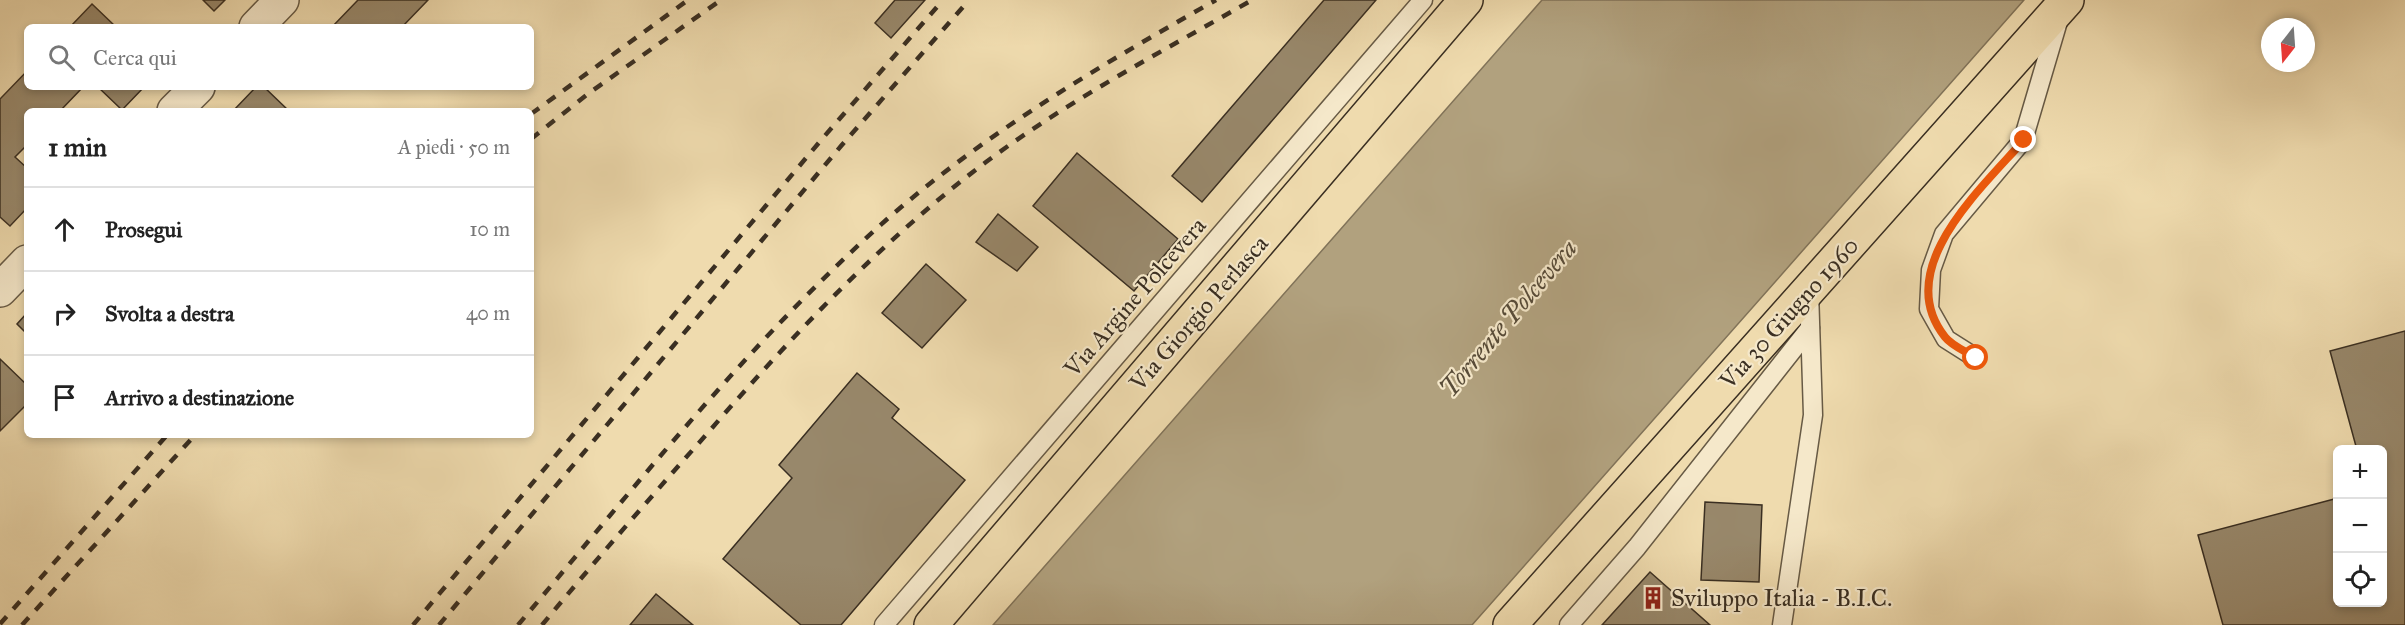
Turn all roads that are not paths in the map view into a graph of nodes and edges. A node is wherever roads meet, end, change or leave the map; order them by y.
1 (282, 0) edge
2 (1423, 0) edge
3 (1466, 0) edge
4 (2065, 3) edge
5 (259, 24) edge
6 (195, 90) edge
7 (177, 108) edge
8 (24, 265) edge
9 (0, 290) edge
10 (1809, 291) junction
11 (1810, 328) junction
12 (1976, 358) dead end
13 (884, 625) edge
14 (931, 625) edge
15 (1510, 625) edge
16 (1569, 625) edge
17 (1782, 625) edge

1 - 5 street
2 - 13 lane, Via Argine Polcevera
3 - 14 main road, Via Giorgio Perlasca
4 - 10 main road, Via 30 Giugno 1960
4 - 12 lane
6 - 7 street
8 - 9 street
10 - 11 lane
10 - 15 main road, Via 30 Giugno 1960
11 - 16 lane
11 - 17 lane

